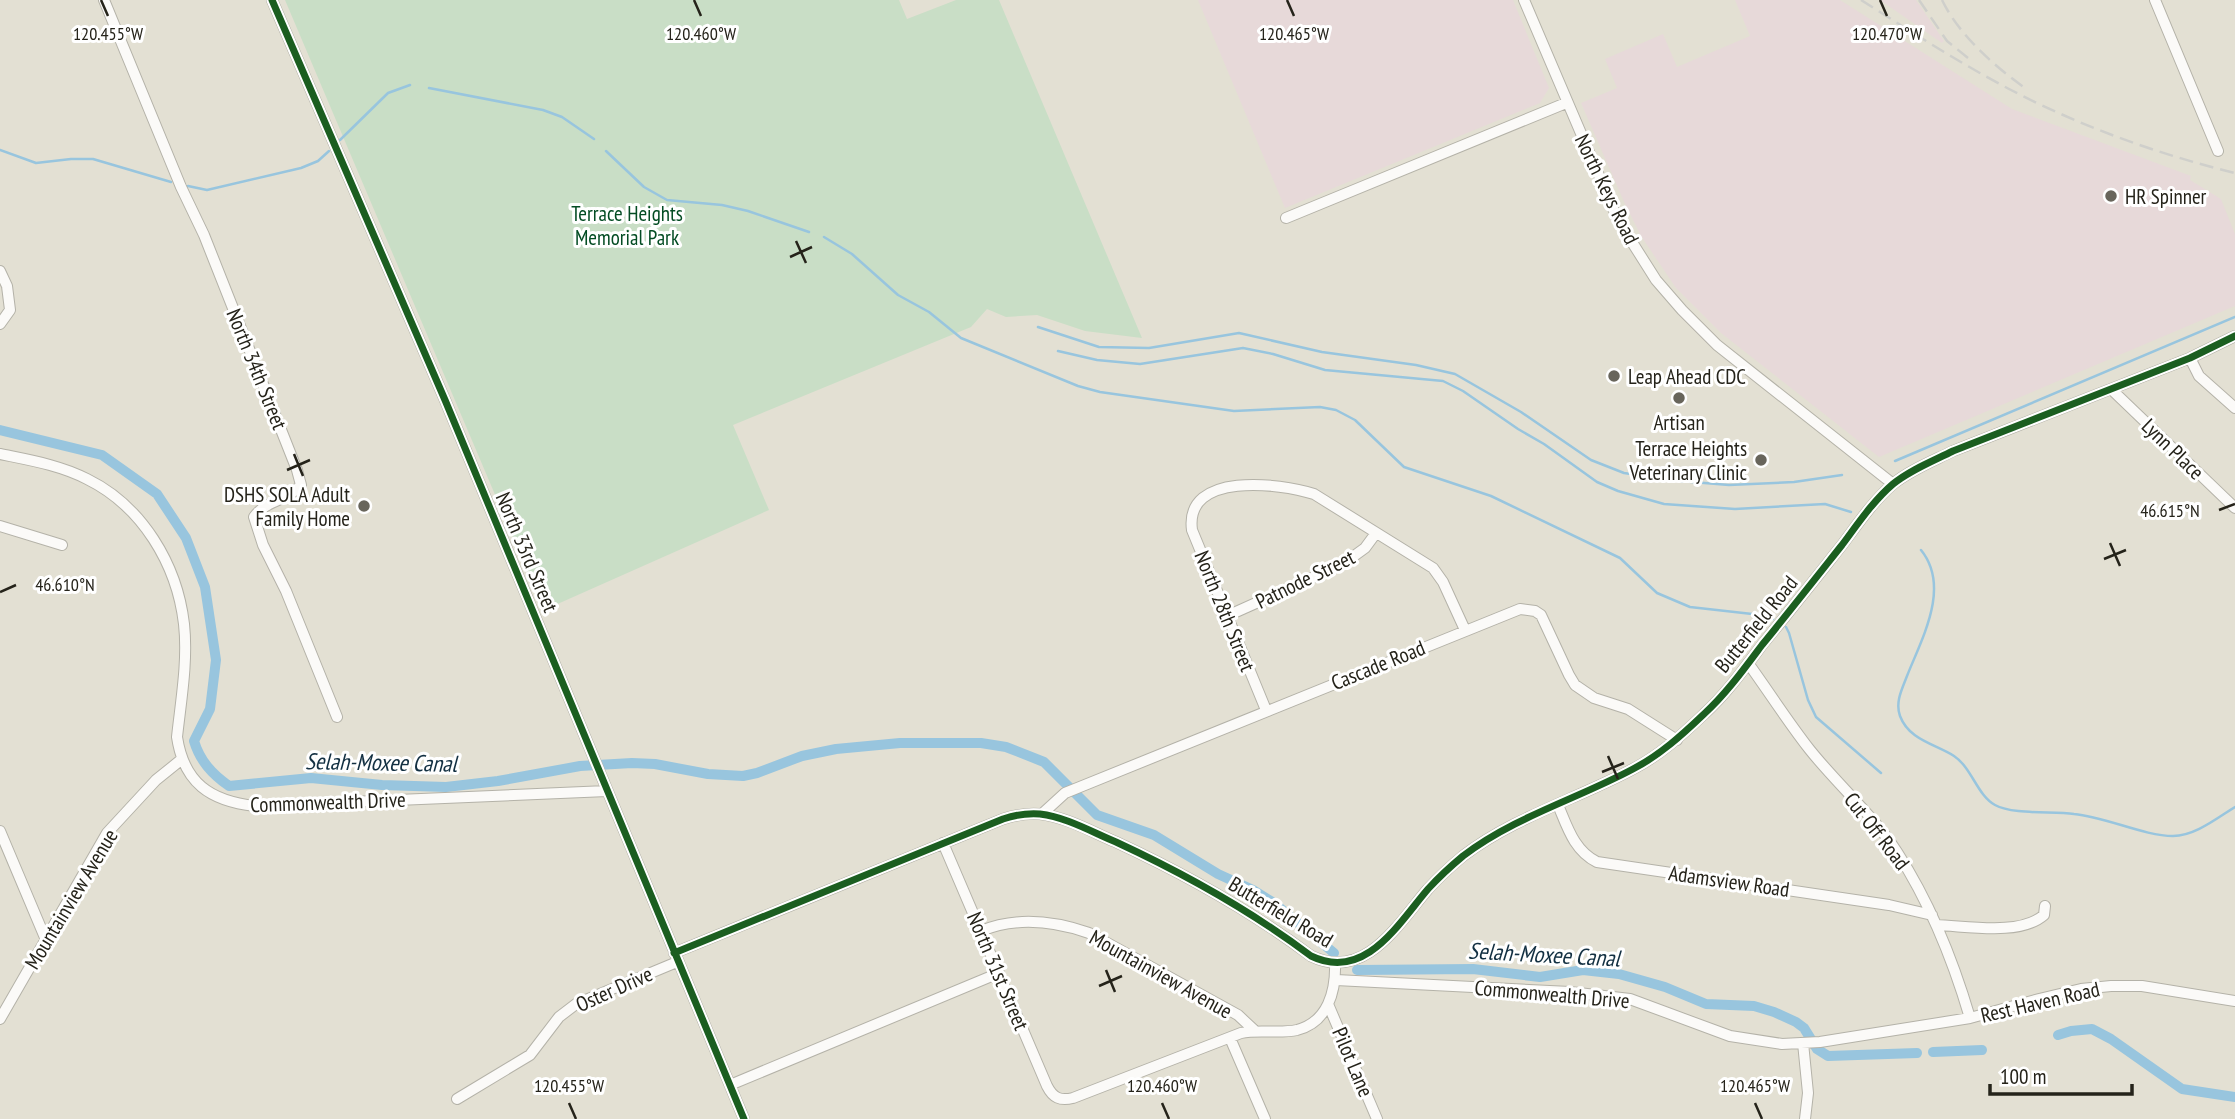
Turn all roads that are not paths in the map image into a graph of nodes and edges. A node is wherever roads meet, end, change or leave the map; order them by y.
1 (104, 0) edge
2 (272, 0) edge
3 (1524, 0) edge
4 (2155, 0) edge
5 (1566, 103) junction
6 (2218, 151) dead end
7 (1286, 218) dead end
8 (0, 271) edge
9 (0, 324) edge
10 (2235, 335) edge
11 (2190, 358) junction
12 (2111, 389) junction
13 (2235, 408) edge
14 (0, 454) edge
15 (1893, 484) junction
16 (2235, 508) edge
17 (0, 526) edge
18 (1376, 533) junction
19 (62, 545) dead end
20 (1227, 616) junction
21 (1465, 630) junction
22 (1748, 663) junction
23 (1266, 710) junction
24 (337, 717) dead end
25 (1677, 740) junction
26 (182, 759) junction
27 (607, 791) junction
28 (1558, 804) junction
29 (1042, 814) junction
30 (0, 831) edge
31 (943, 843) junction
32 (2045, 905) dead end
33 (1934, 920) junction
34 (981, 930) junction
35 (46, 940) junction
36 (676, 958) junction
37 (1335, 963) junction
38 (999, 973) junction
39 (1336, 980) junction
40 (2235, 1002) edge
41 (1328, 1004) junction
42 (1970, 1018) junction
43 (0, 1019) edge
44 (1254, 1030) junction
45 (1230, 1038) junction
46 (1811, 1043) junction
47 (730, 1085) junction
48 (457, 1099) dead end
49 (744, 1119) edge
50 (1265, 1119) edge
51 (1377, 1119) edge
52 (1805, 1119) edge

1 - 24 street, North 34th Street
2 - 27 street, North 33rd Street
3 - 5 street, North Keys Road
4 - 6 street
5 - 7 street
5 - 15 street, North Keys Road
8 - 9 street
10 - 11 street, Butterfield Road
11 - 12 street, Butterfield Road
11 - 13 street
12 - 15 street, Butterfield Road
12 - 16 street, Lynn Place
14 - 26 street, Commonwealth Drive
15 - 22 street, Butterfield Road
17 - 19 street
18 - 20 street, Patnode Street
18 - 20 street, North 28th Street
18 - 21 street
20 - 23 street, North 28th Street
21 - 23 street, Cascade Road
21 - 25 street, Cascade Road
22 - 25 street, Butterfield Road
22 - 33 street, Cut Off Road
23 - 29 street, Cascade Road
25 - 28 street, Butterfield Road
26 - 27 street, Commonwealth Drive
26 - 35 street, Mountainview Avenue
27 - 36 street, North 33rd Street
28 - 33 street, Adamsview Road
28 - 37 street, Butterfield Road
29 - 31 street, Butterfield Road
29 - 37 street, Butterfield Road
30 - 35 street
31 - 34 street, North 31st Street
31 - 36 street, Butterfield Road
32 - 33 street, Adamsview Road
33 - 42 street, Cut Off Road
34 - 38 street, North 31st Street
34 - 44 street, Mountainview Avenue
35 - 43 street, Mountainview Avenue
36 - 47 street, North 33rd Street
36 - 48 street, Oster Drive
37 - 39 street
38 - 45 street, North 31st Street
38 - 47 street
39 - 41 street
39 - 46 street, Commonwealth Drive
40 - 42 street, Rest Haven Road
41 - 44 street
41 - 51 street, Pilot Lane
42 - 46 street, Commonwealth Drive
44 - 45 street
45 - 50 street
46 - 52 street
47 - 49 street, North 33rd Street

